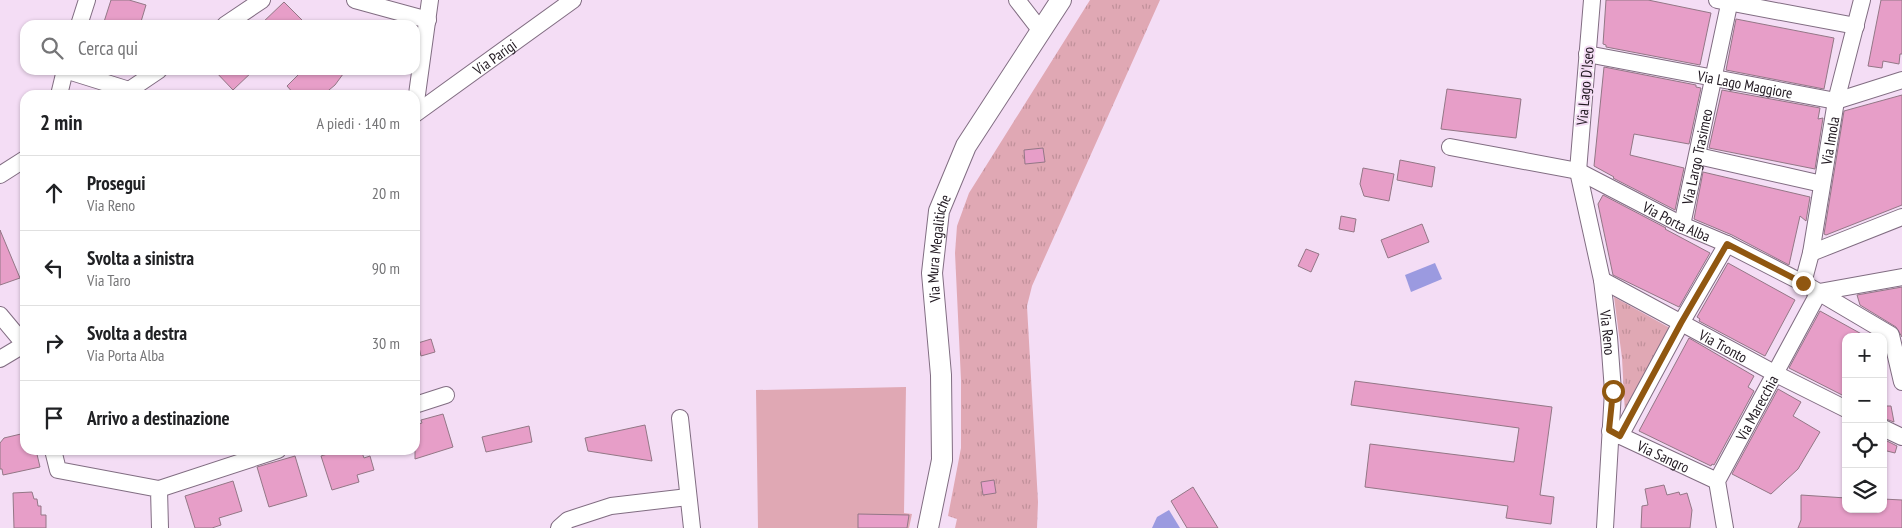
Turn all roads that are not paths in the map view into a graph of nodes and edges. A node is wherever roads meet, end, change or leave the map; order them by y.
1 (87, 0) edge
2 (262, 0) edge
3 (355, 0) edge
4 (430, 0) edge
5 (573, 0) edge
6 (1017, 0) edge
7 (1061, 0) edge
8 (1592, 0) edge
9 (1862, 0) edge
10 (1726, 1) edge
11 (81, 20) edge
12 (232, 20) edge
13 (428, 20) junction
14 (1856, 26) junction
15 (1041, 30) junction
16 (1587, 54) junction
17 (64, 75) edge
18 (78, 75) edge
19 (152, 75) edge
20 (420, 75) edge
21 (420, 75) edge
22 (1713, 78) junction
23 (1902, 80) edge
24 (60, 90) edge
25 (117, 90) edge
26 (129, 90) edge
27 (418, 90) edge
28 (1836, 101) junction
29 (420, 110) edge
30 (1450, 147) dead end
31 (1698, 156) junction
32 (20, 162) edge
33 (1578, 171) junction
34 (0, 175) edge
35 (1822, 184) junction
36 (1902, 216) edge
37 (1682, 225) junction
38 (1727, 244) junction
39 (1811, 253) junction
40 (1902, 277) edge
41 (1602, 280) junction
42 (1803, 283) junction
43 (1819, 292) junction
44 (0, 315) edge
45 (1681, 323) junction
46 (20, 338) edge
47 (20, 347) edge
48 (0, 359) edge
49 (1776, 374) junction
50 (1902, 382) edge
51 (446, 395) dead end
52 (420, 403) edge
53 (1842, 407) edge
54 (680, 418) dead end
55 (1887, 430) edge
56 (1615, 433) junction
57 (1902, 437) edge
58 (54, 455) edge
59 (263, 455) edge
60 (1717, 481) junction
61 (159, 489) junction
62 (688, 497) junction
63 (160, 528) edge
64 (559, 528) edge
65 (692, 528) edge
66 (928, 528) edge
67 (1605, 528) edge
68 (1725, 528) edge

1 - 11 street
2 - 12 street
3 - 13 street
4 - 13 street
5 - 29 street, Via Parigi
6 - 15 street
7 - 15 street, Via Mura Megalitiche
8 - 16 street, Via Lago D'Iseo
9 - 14 street, Via Imola
10 - 14 street
10 - 22 street, Via Largo Trasimeo
13 - 21 street
14 - 28 street, Via Imola
15 - 66 street, Via Mura Megalitiche
16 - 22 street, Via Lago Maggiore
16 - 33 street, Via Lago D'Iseo
17 - 24 street
18 - 25 street
19 - 26 street
20 - 27 street
22 - 28 street, Via Lago Maggiore
22 - 31 street, Via Largo Trasimeo
23 - 28 street, Via Lago Maggiore
28 - 35 street, Via Imola
30 - 33 street, Via Porta Alba
31 - 35 street
31 - 37 street, Via Largo Trasimeo
32 - 34 street
33 - 37 street, Via Porta Alba
33 - 41 street, Via Reno
35 - 39 street, Via Imola
36 - 39 street
37 - 38 street, Via Porta Alba
38 - 42 street, Via Porta Alba
38 - 45 street
39 - 42 street, Via Imola
40 - 43 street
41 - 45 street, Via Tronto
41 - 56 street, Via Reno
42 - 43 street, Via Porta Alba
43 - 49 street, Via Marecchia
43 - 50 street, Via Porta Alba
44 - 46 street
45 - 49 street, Via Tronto
45 - 56 street
47 - 48 street
49 - 53 street, Via Tronto
49 - 60 street, Via Marecchia
51 - 52 street
54 - 62 street
55 - 57 street
56 - 60 street, Via Sangro
56 - 67 street, Via Reno
58 - 61 street
59 - 61 street
60 - 68 street
61 - 63 street
62 - 64 street
62 - 65 street

